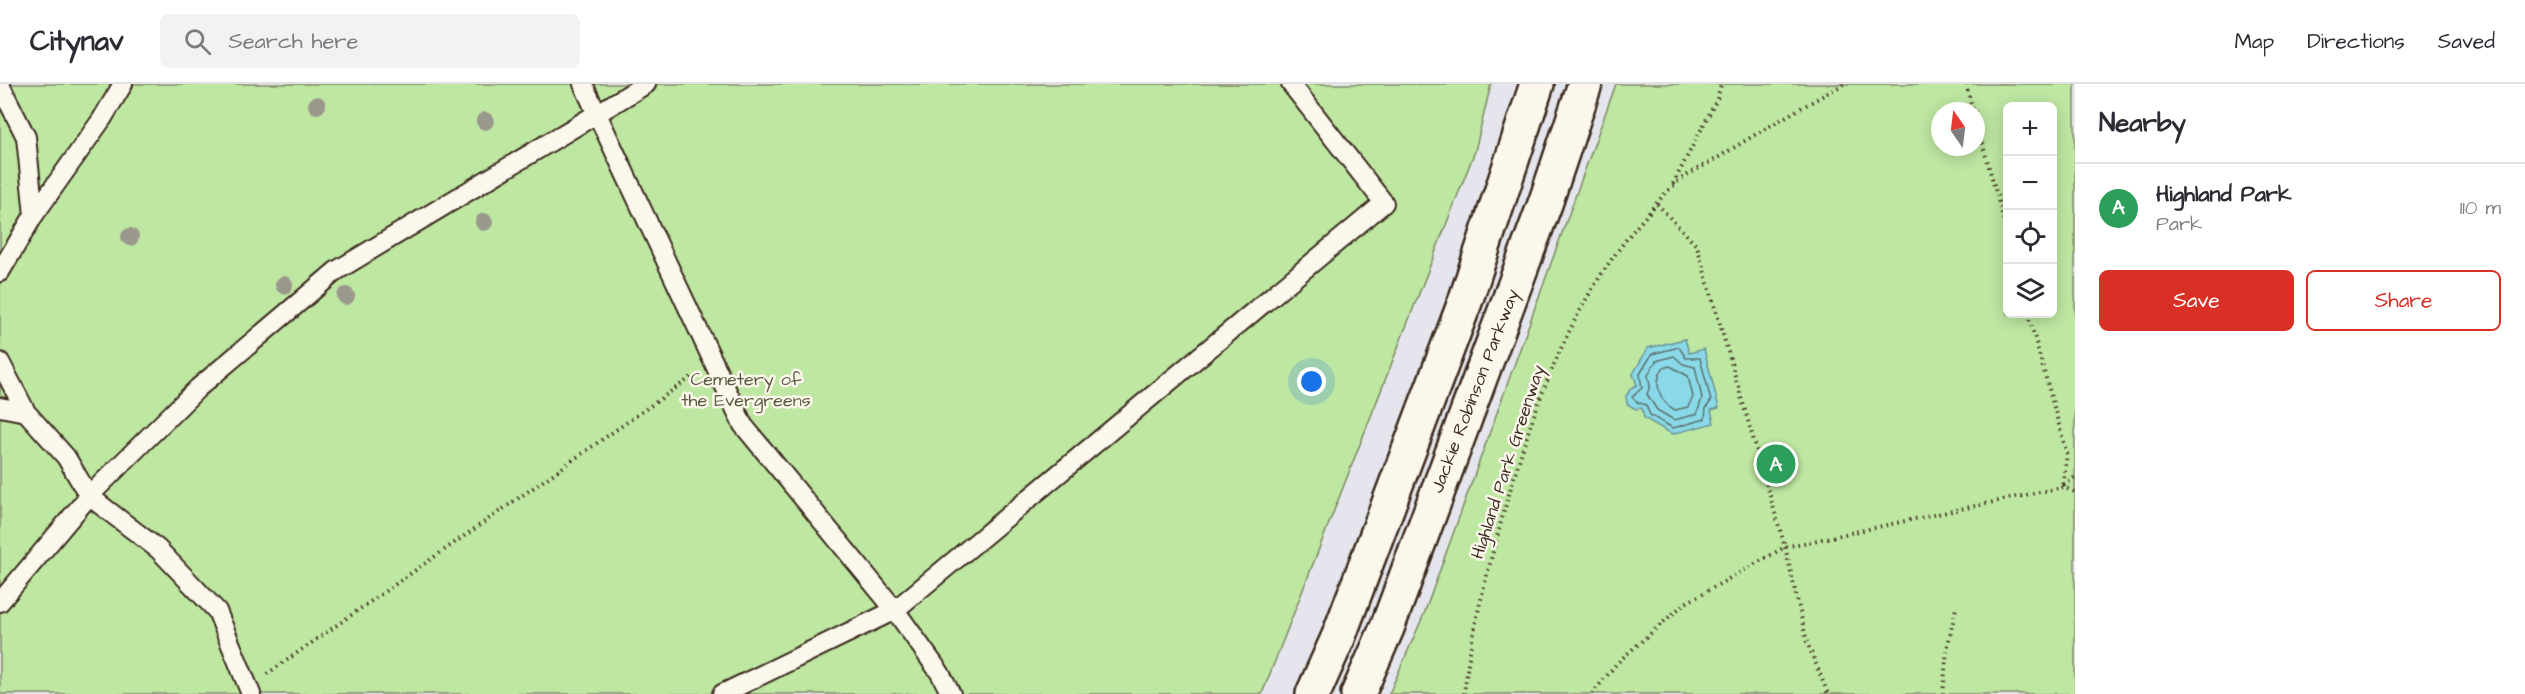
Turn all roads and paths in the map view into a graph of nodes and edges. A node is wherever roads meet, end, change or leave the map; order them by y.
1 (123, 84) edge
2 (583, 84) edge
3 (645, 84) edge
4 (1291, 84) edge
5 (1537, 84) edge
6 (1585, 84) edge
7 (1721, 84) edge
8 (1845, 84) edge
9 (1966, 84) edge
10 (0, 85) edge
11 (1971, 102) edge
12 (596, 114) junction
13 (1985, 154) edge
14 (1673, 185) junction
15 (1657, 204) junction
16 (34, 215) junction
17 (2003, 221) edge
18 (0, 273) edge
19 (2029, 318) edge
20 (0, 362) edge
21 (713, 362) junction
22 (0, 407) edge
23 (26, 412) junction
24 (2075, 477) edge
25 (2063, 487) junction
26 (2075, 492) edge
27 (89, 496) junction
28 (1785, 547) junction
29 (0, 602) edge
30 (1956, 608) dead end
31 (895, 610) junction
32 (250, 690) edge
33 (723, 694) edge
34 (951, 694) edge
35 (1313, 694) edge
36 (1358, 694) edge
37 (1464, 694) edge
38 (1592, 694) edge
39 (1828, 694) edge
40 (1943, 694) edge

1 - 16 lane
2 - 12 lane
3 - 12 lane
4 - 31 lane
5 - 35 highway
6 - 36 highway, Jackie Robinson Parkway
7 - 14 path
8 - 14 path, Highland Park Greenway
9 - 11 path
10 - 16 lane
12 - 21 lane
12 - 27 lane
13 - 17 path
14 - 15 path, Highland Park Greenway
15 - 28 path
15 - 37 path, Highland Park Greenway
16 - 18 lane
19 - 25 path
20 - 23 lane
21 - 31 lane
21 - 32 path
22 - 23 lane
23 - 27 lane
24 - 25 path
25 - 26 path
25 - 28 path
27 - 29 lane
27 - 32 lane
28 - 38 path
28 - 39 path
30 - 40 path
31 - 33 lane
31 - 34 lane

